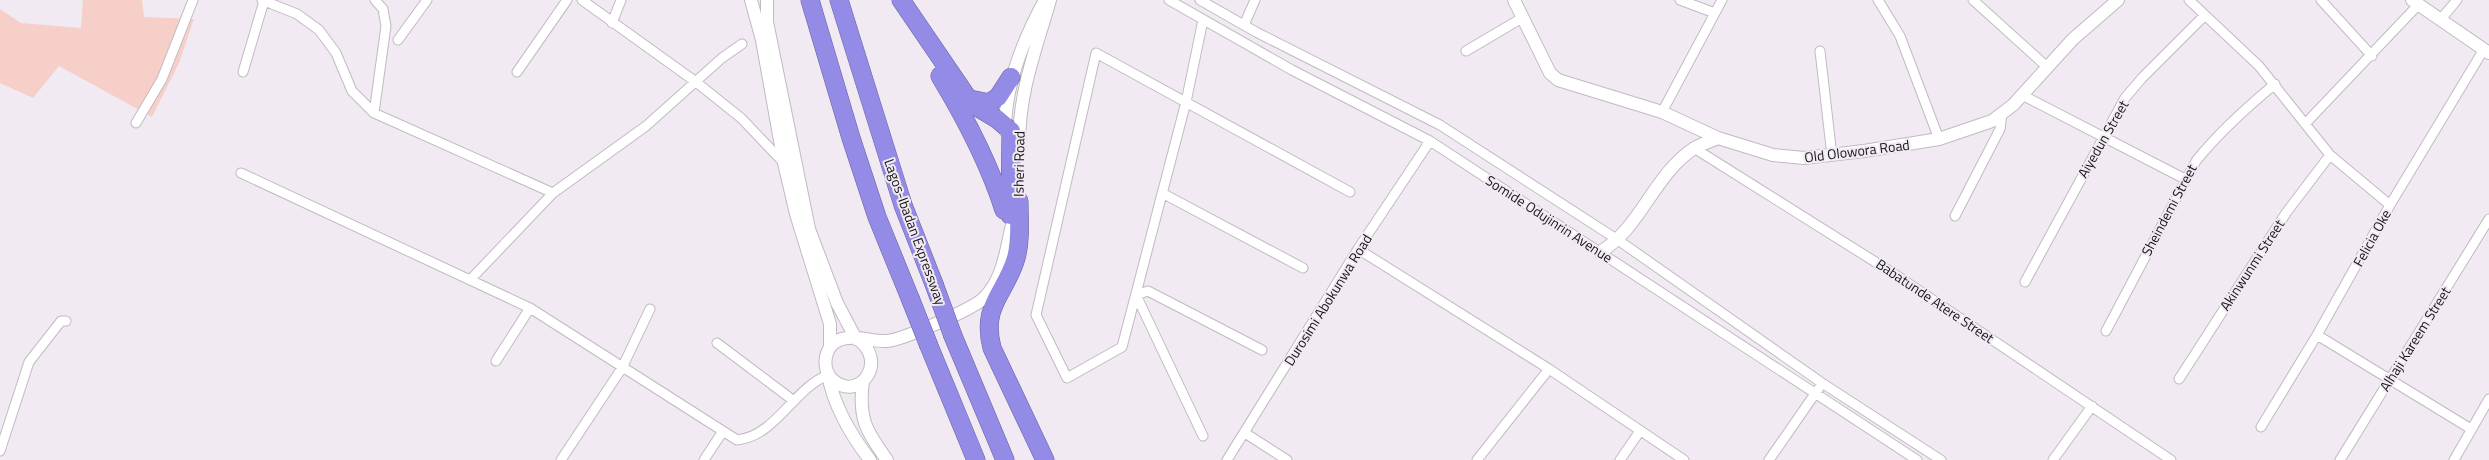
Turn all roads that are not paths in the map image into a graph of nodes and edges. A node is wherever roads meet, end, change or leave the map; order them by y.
1 (193, 0) edge
2 (263, 0) edge
3 (375, 0) edge
4 (427, 0) edge
5 (567, 0) edge
6 (582, 0) edge
7 (620, 0) edge
8 (751, 0) edge
9 (768, 0) edge
10 (840, 0) edge
11 (850, 0) edge
12 (888, 0) edge
13 (901, 0) edge
14 (1045, 0) edge
15 (1050, 0) edge
16 (1169, 0) edge
17 (1200, 0) edge
18 (1255, 0) edge
19 (1514, 0) edge
20 (1680, 0) edge
21 (1722, 0) edge
22 (1878, 0) edge
23 (1972, 0) edge
24 (2189, 0) edge
25 (2321, 0) edge
26 (2457, 0) edge
27 (2111, 2) edge
28 (2415, 2) edge
29 (808, 4) edge
30 (1715, 13) junction
31 (2206, 15) junction
32 (1522, 18) junction
33 (2441, 19) junction
34 (1203, 20) junction
35 (612, 23) junction
36 (1244, 25) junction
37 (398, 40) dead end
38 (742, 44) dead end
39 (854, 48) junction
40 (1466, 51) dead end
41 (2487, 51) edge
42 (1820, 52) dead end
43 (2372, 56) junction
44 (2046, 66) junction
45 (244, 72) dead end
46 (517, 72) dead end
47 (1011, 77) junction
48 (696, 82) junction
49 (2275, 84) junction
50 (2022, 95) junction
51 (968, 98) junction
52 (1186, 102) junction
53 (1407, 108) junction
54 (1662, 112) junction
55 (374, 114) junction
56 (2002, 114) junction
57 (136, 123) dead end
58 (1399, 124) junction
59 (2305, 124) junction
60 (1005, 125) junction
61 (1718, 138) junction
62 (2102, 138) junction
63 (1939, 139) junction
64 (1430, 141) junction
65 (1694, 148) junction
66 (2330, 155) junction
67 (1832, 156) junction
68 (784, 163) junction
69 (241, 173) dead end
70 (2185, 179) junction
71 (1350, 192) dead end
72 (553, 193) junction
73 (1162, 193) junction
74 (1019, 201) junction
75 (2390, 205) junction
76 (1004, 210) junction
77 (1955, 216) dead end
78 (2489, 219) edge
79 (1009, 231) junction
80 (1618, 240) junction
81 (1358, 249) junction
82 (1600, 252) junction
83 (1303, 268) dead end
84 (471, 279) junction
85 (2025, 282) dead end
86 (1136, 295) junction
87 (530, 308) junction
88 (650, 309) dead end
89 (963, 313) junction
90 (66, 321) dead end
91 (2106, 331) dead end
92 (2317, 335) junction
93 (857, 340) junction
94 (888, 341) junction
95 (717, 343) dead end
96 (830, 347) junction
97 (1262, 350) dead end
98 (496, 361) dead end
99 (872, 365) junction
100 (622, 368) junction
101 (1550, 370) junction
102 (828, 374) junction
103 (2179, 379) dead end
104 (2389, 380) junction
105 (863, 381) junction
106 (1822, 383) junction
107 (1817, 393) junction
108 (2489, 399) edge
109 (794, 401) junction
110 (2092, 406) junction
111 (2261, 427) dead end
112 (1640, 430) junction
113 (2471, 430) junction
114 (723, 431) junction
115 (1245, 433) junction
116 (1203, 436) dead end
117 (0, 451) edge
118 (865, 458) edge
119 (561, 460) edge
120 (704, 460) edge
121 (887, 460) edge
122 (976, 460) edge
123 (1005, 460) edge
124 (1045, 460) edge
125 (1227, 460) edge
126 (1287, 460) edge
127 (1477, 460) edge
128 (1620, 460) edge
129 (1684, 460) edge
130 (1770, 460) edge
131 (1916, 460) edge
132 (1941, 460) edge
133 (2053, 460) edge
134 (2171, 460) edge
135 (2340, 460) edge
136 (2454, 460) edge

1 - 57 street
2 - 45 street
2 - 55 street
3 - 55 street
4 - 37 street
5 - 46 street
6 - 35 street
7 - 35 street
8 - 68 main road
9 - 93 main road
10 - 39 highway, Lagos-Ibadan Expressway
11 - 39 highway
12 - 76 highway
13 - 51 highway
14 - 47 main road, Isheri Road
15 - 74 main road, Isheri Road
16 - 34 street, Somide Odujinrin Avenue
17 - 36 street
18 - 36 street
19 - 32 main road, Old Olowora Road
20 - 30 street
21 - 30 street
22 - 63 street
23 - 44 street
24 - 31 street
25 - 43 street
26 - 33 street
27 - 44 main road, Old Olowora Road
28 - 33 main road
28 - 43 street
29 - 122 highway, Lagos-Ibadan Expressway, bridge
30 - 54 street
31 - 49 street
31 - 62 street, Aiyedun Street
32 - 40 street
32 - 54 main road, Old Olowora Road
33 - 41 main road
34 - 52 street
34 - 58 street, Somide Odujinrin Avenue
35 - 48 street
36 - 53 street
38 - 48 street
39 - 123 highway, Lagos-Ibadan Expressway, bridge
41 - 75 street, Felicia Oke
42 - 67 street
43 - 59 street
44 - 50 main road, Old Olowora Road
47 - 51 highway
47 - 60 main road, Isheri Road
48 - 68 street
48 - 72 street
49 - 59 street
49 - 70 street, Sheindemi Street
50 - 56 main road, Old Olowora Road
50 - 62 street
51 - 60 highway
52 - 71 street
52 - 73 street
52 - 86 street
53 - 58 street
53 - 80 street
54 - 61 main road, Old Olowora Road
55 - 72 street
56 - 63 main road, Old Olowora Road
56 - 77 street
58 - 64 street, Somide Odujinrin Avenue
59 - 66 street
60 - 76 main road, Isheri Road
60 - 79 highway
61 - 65 main road
61 - 67 main road, Old Olowora Road
62 - 70 street
62 - 85 street, Aiyedun Street
63 - 67 main road, Old Olowora Road
64 - 81 street, Durosimi Abokunwa Road
64 - 82 street, Somide Odujinrin Avenue
65 - 80 main road
65 - 110 street, Babatunde Atere Street
66 - 75 street
66 - 103 street, Akinwunmi Street
68 - 96 main road
69 - 84 street
70 - 91 street, Sheindemi Street
72 - 84 street
73 - 83 street
73 - 86 street
74 - 79 main road, Isheri Road
74 - 124 highway
75 - 92 street, Felicia Oke
76 - 89 main road, Isheri Road
78 - 104 street, Alhaji Kareem Street
79 - 89 main road, Isheri Road
80 - 82 main road
80 - 106 street
81 - 101 street
81 - 115 street, Durosimi Abokunwa Road
82 - 107 street, Somide Odujinrin Avenue
84 - 87 street
86 - 97 street
86 - 116 street
87 - 98 street
87 - 100 street
88 - 100 street
89 - 94 main road, Isheri Road
90 - 117 street
92 - 104 street
92 - 111 street, Felicia Oke
93 - 94 main road, Isheri Road
93 - 96 main road, Isheri Road
93 - 99 main road
94 - 99 main road
95 - 109 street
96 - 102 main road
99 - 105 main road
100 - 114 street
100 - 119 street
101 - 112 street
101 - 127 street
102 - 105 main road
102 - 109 street
102 - 118 main road
104 - 113 street
104 - 135 street, Alhaji Kareem Street
105 - 121 main road
106 - 107 street
106 - 132 street
107 - 130 street
107 - 131 street, Somide Odujinrin Avenue
108 - 113 street
109 - 114 street
110 - 133 street
110 - 134 street, Babatunde Atere Street
112 - 128 street
112 - 129 street
113 - 136 street
114 - 120 street
115 - 125 street, Durosimi Abokunwa Road
115 - 126 street

